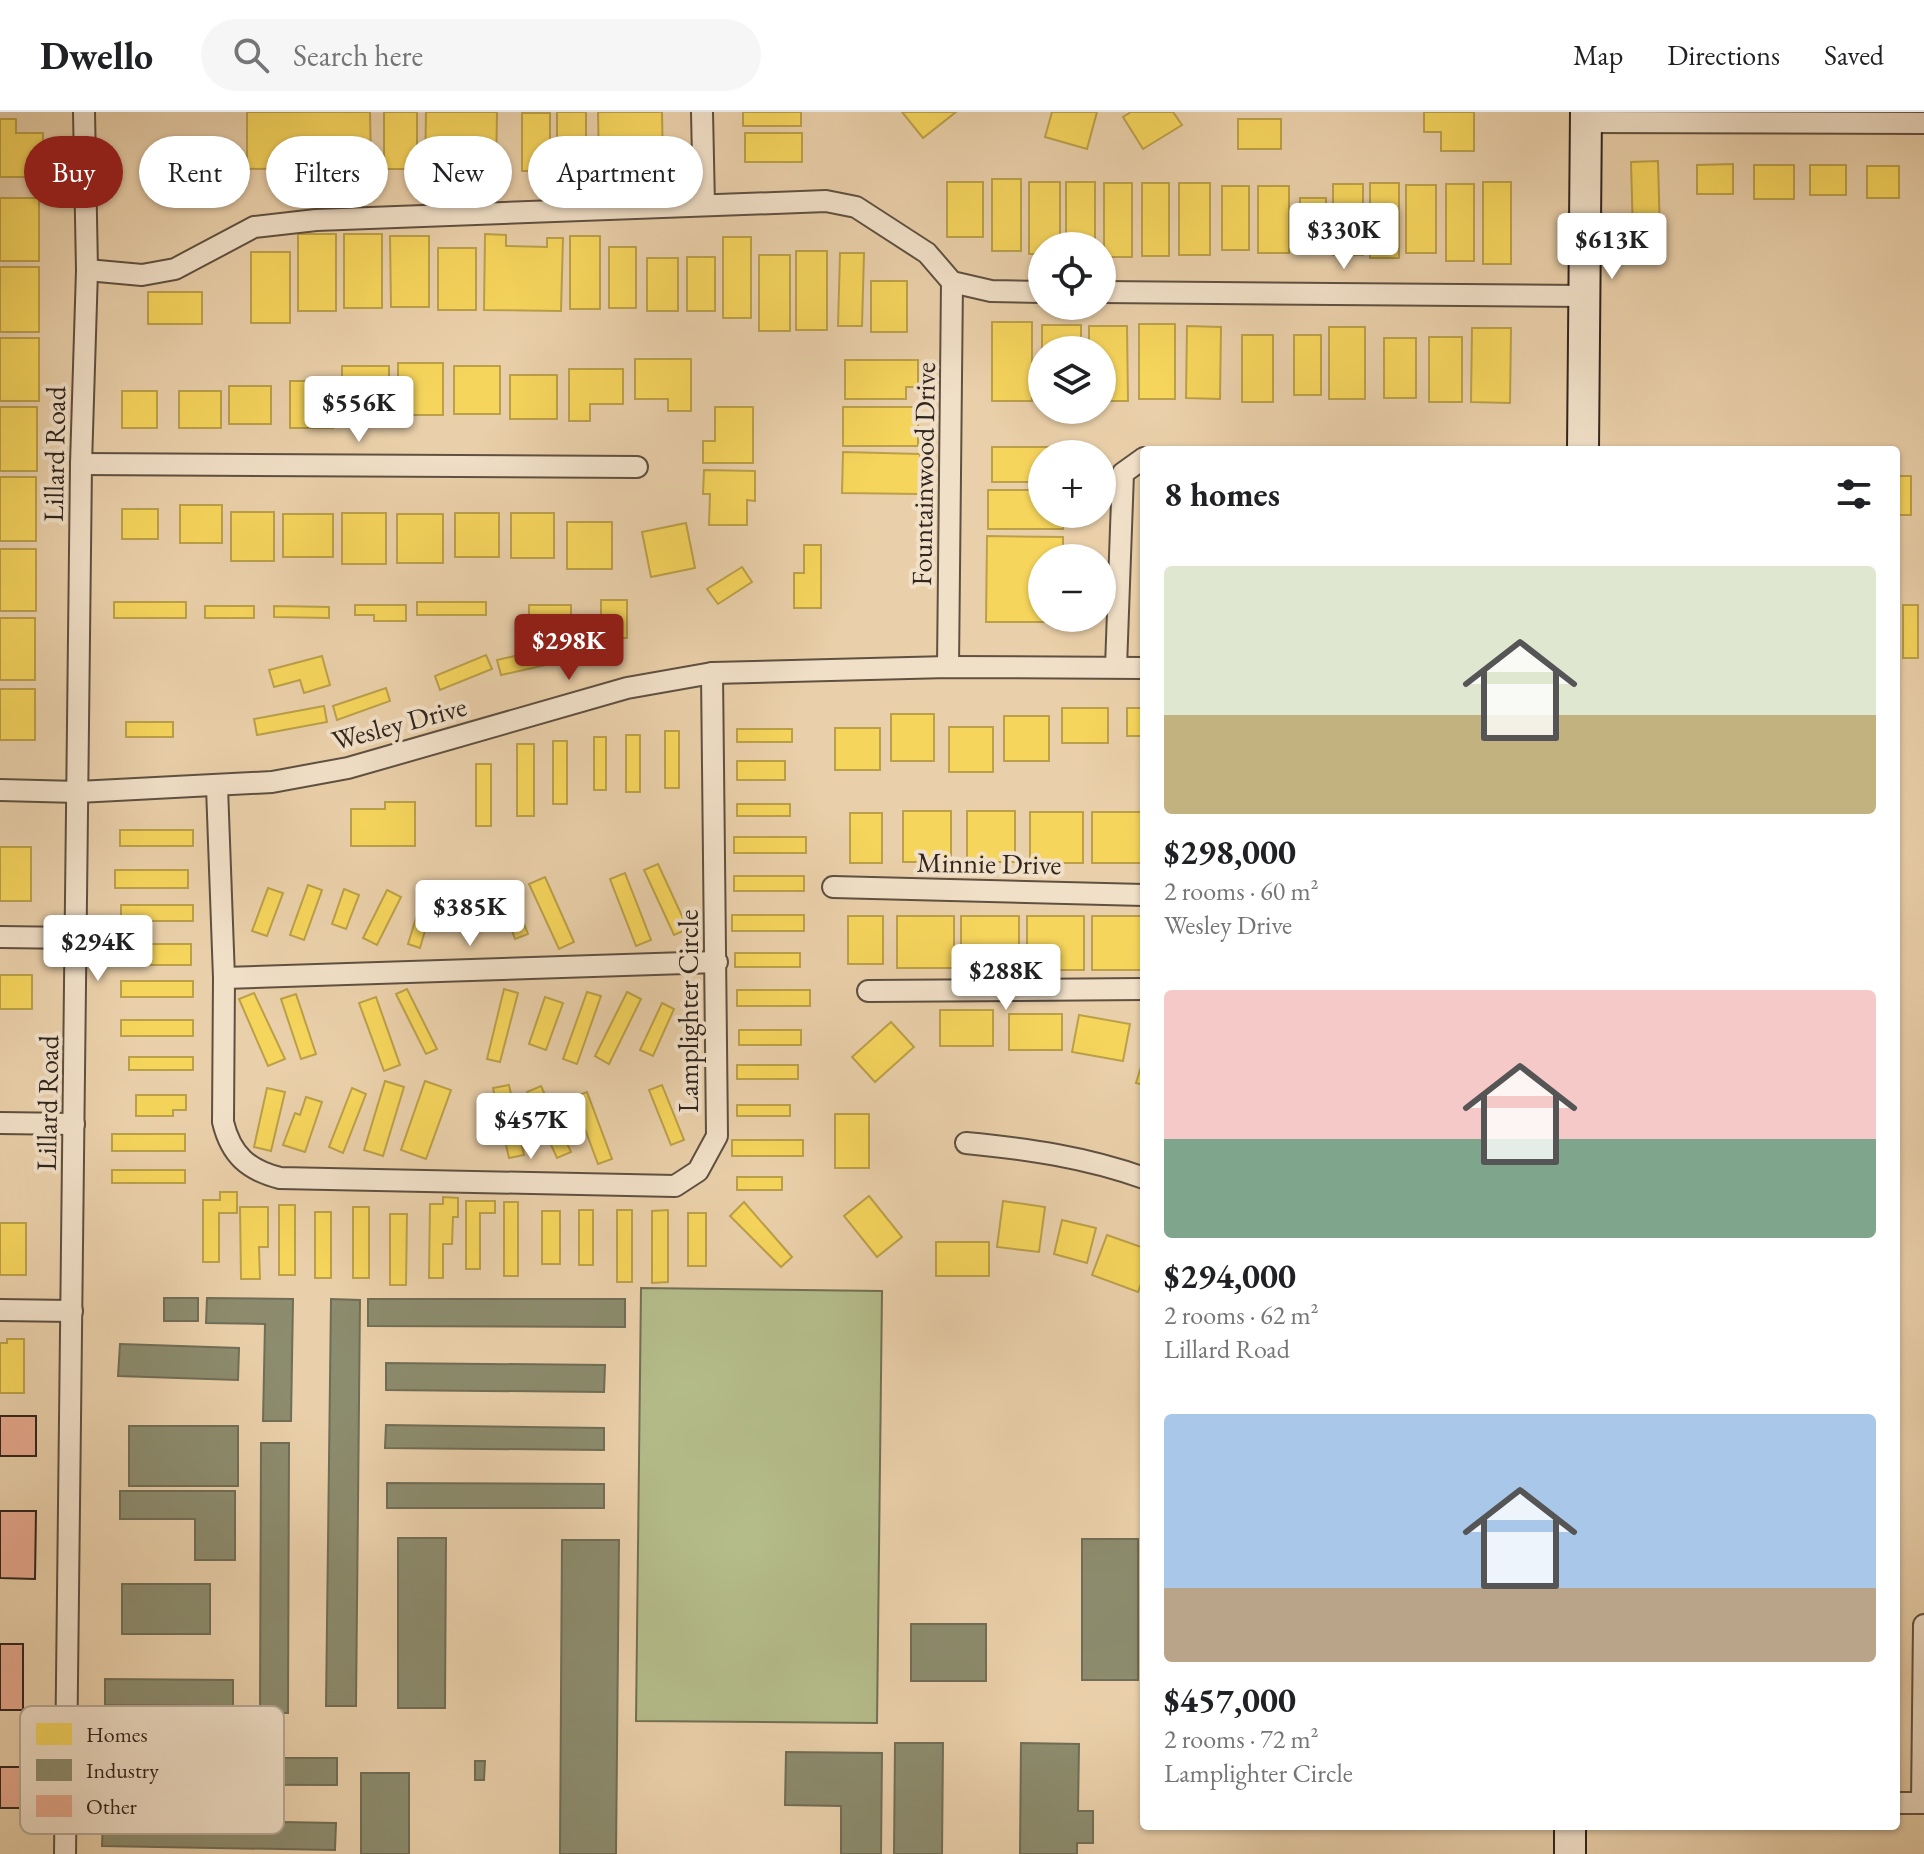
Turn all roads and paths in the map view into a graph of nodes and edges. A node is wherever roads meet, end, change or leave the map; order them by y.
1 (84, 112) edge
2 (702, 112) edge
3 (1586, 117) edge
4 (1924, 123) edge
5 (704, 205) junction
6 (87, 270) junction
7 (952, 282) junction
8 (1028, 292) edge
9 (1116, 292) edge
10 (1585, 296) junction
11 (1583, 446) edge
12 (1140, 461) edge
13 (81, 464) junction
14 (637, 467) dead end
15 (948, 667) junction
16 (1116, 667) junction
17 (1140, 668) edge
18 (712, 673) junction
19 (217, 787) junction
20 (0, 790) edge
21 (78, 792) junction
22 (833, 887) dead end
23 (1140, 895) edge
24 (0, 937) edge
25 (77, 938) junction
26 (717, 962) junction
27 (224, 978) junction
28 (1140, 989) edge
29 (868, 991) dead end
30 (0, 1123) edge
31 (74, 1124) junction
32 (966, 1143) dead end
33 (1140, 1177) edge
34 (0, 1310) edge
35 (72, 1311) junction
36 (1924, 1625) edge
37 (67, 1706) edge
38 (1900, 1803) edge
39 (1923, 1803) edge
40 (1570, 1830) edge
41 (65, 1834) edge
42 (65, 1854) edge
43 (1570, 1854) edge

1 - 6 street, Lillard Road
2 - 5 street
3 - 4 street
3 - 10 street
5 - 6 street
5 - 7 street
6 - 13 street, Lillard Road
7 - 8 street
7 - 15 street, Fountainwood Drive
9 - 10 street
10 - 11 street
12 - 16 street
13 - 14 street
13 - 21 street, Lillard Road
15 - 16 street, Wesley Drive
15 - 18 street, Wesley Drive
16 - 17 street, Wesley Drive
18 - 19 street, Wesley Drive
18 - 26 street, Lamplighter Circle
19 - 21 street, Wesley Drive
19 - 27 street, Lamplighter Circle
20 - 21 street, Wesley Drive
21 - 25 street, Lillard Road
22 - 23 street, Minnie Drive
24 - 25 street
25 - 31 street, Lillard Road
26 - 27 street
26 - 27 street, Lamplighter Circle
28 - 29 street
30 - 31 street
31 - 35 street, Lillard Road
32 - 33 street
34 - 35 street
35 - 37 street, Lillard Road
36 - 39 street
38 - 39 street
40 - 43 street
41 - 42 street, Lillard Road

